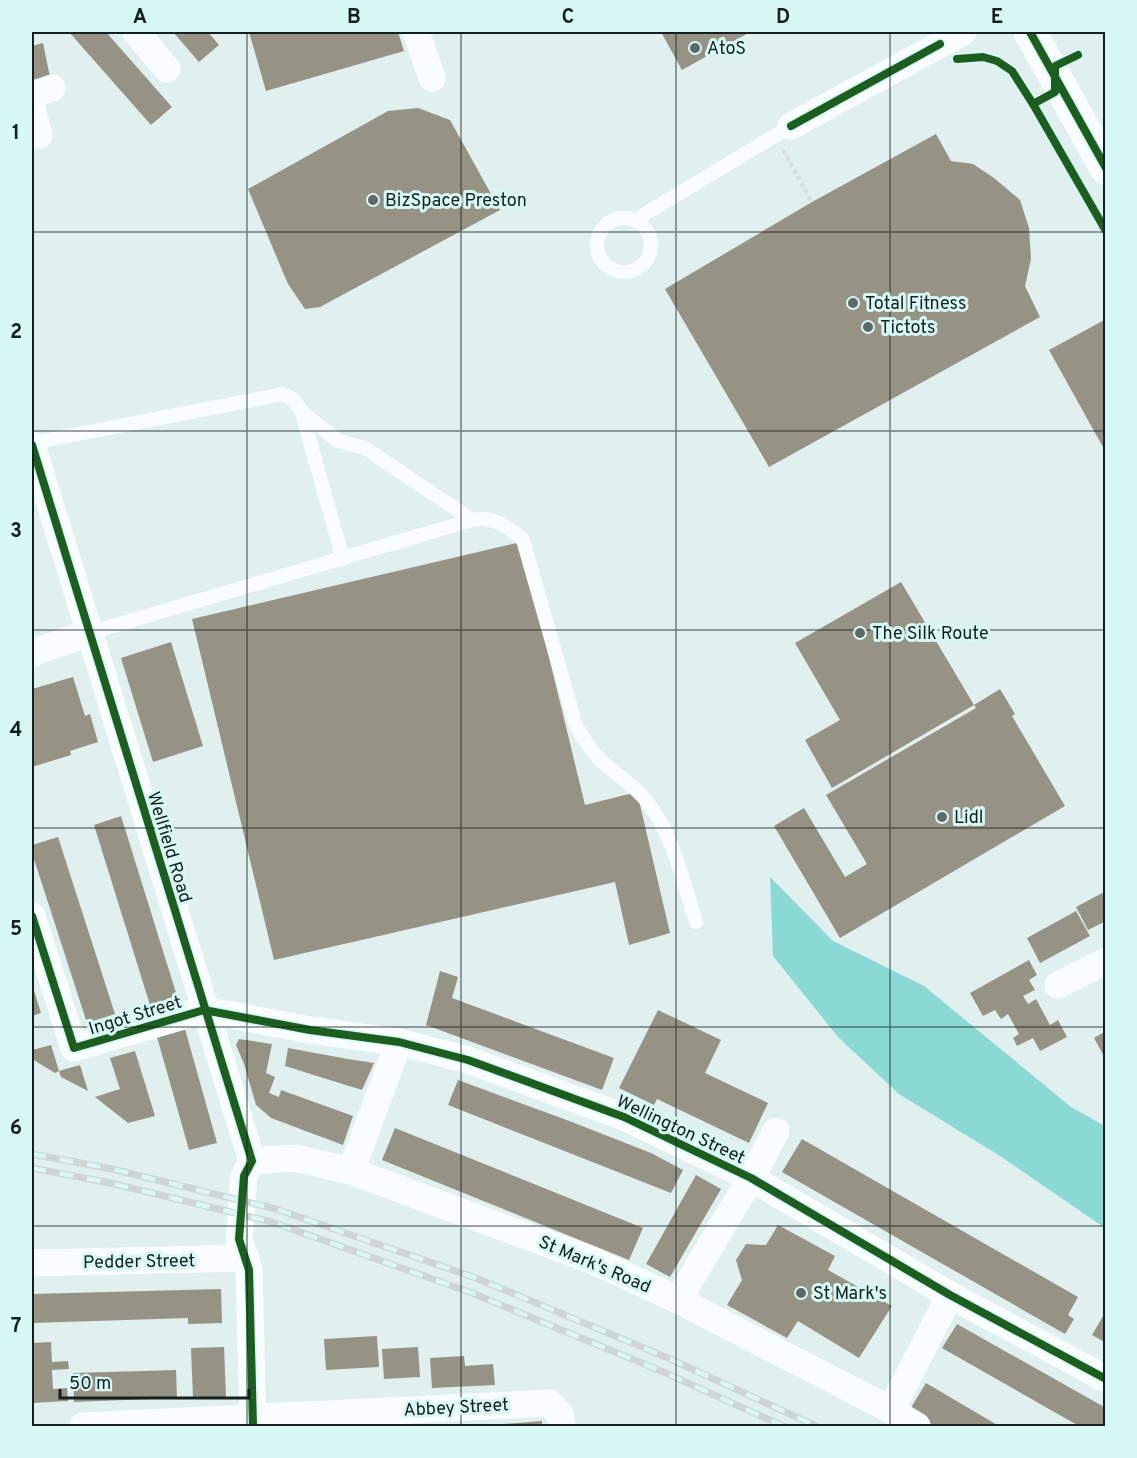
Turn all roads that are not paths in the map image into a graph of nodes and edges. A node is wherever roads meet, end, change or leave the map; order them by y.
1 (136, 32) edge
2 (416, 32) edge
3 (963, 32) edge
4 (1030, 32) edge
5 (167, 69) dead end
6 (432, 78) dead end
7 (32, 109) edge
8 (782, 131) joint
9 (39, 135) dead end
10 (1106, 168) edge
11 (635, 220) dead end
12 (301, 410) junction
13 (32, 444) edge
14 (472, 520) junction
15 (343, 559) junction
16 (88, 633) junction
17 (32, 653) edge
18 (32, 916) edge
19 (696, 922) dead end
20 (1106, 961) edge
21 (1058, 985) dead end
22 (204, 1010) junction
23 (399, 1042) junction
24 (776, 1131) dead end
25 (248, 1168) junction
26 (351, 1171) junction
27 (751, 1178) junction
28 (243, 1249) junction
29 (32, 1263) edge
30 (950, 1295) junction
31 (678, 1300) junction
32 (1106, 1379) edge
33 (891, 1410) junction
34 (253, 1422) edge
35 (83, 1426) edge
36 (562, 1426) edge
37 (917, 1426) edge

1 - 5 street
2 - 6 street
3 - 8 street
4 - 10 highway
7 - 9 street
8 - 11 lane
12 - 13 lane
12 - 14 lane
12 - 15 lane
13 - 16 street, Wellfield Road
14 - 15 lane
14 - 19 lane
15 - 16 lane
16 - 17 street
16 - 22 street, Wellfield Road
18 - 22 street, Ingot Street
20 - 21 street
22 - 23 street, Wellington Street
22 - 25 street, Wellfield Road
23 - 26 street
23 - 27 street, Wellington Street
24 - 27 street
25 - 26 street, St Mark's Road
25 - 28 street, Wellfield Road
26 - 31 street, St Mark's Road
27 - 30 street, Wellington Street
27 - 31 street
28 - 29 street, Pedder Street
28 - 34 street, Wellfield Road
30 - 32 street, Wellington Street
30 - 33 street
31 - 33 street, St Mark's Road
33 - 37 street, St Mark's Road
34 - 35 street, Abbey Street
34 - 36 street, Abbey Street

